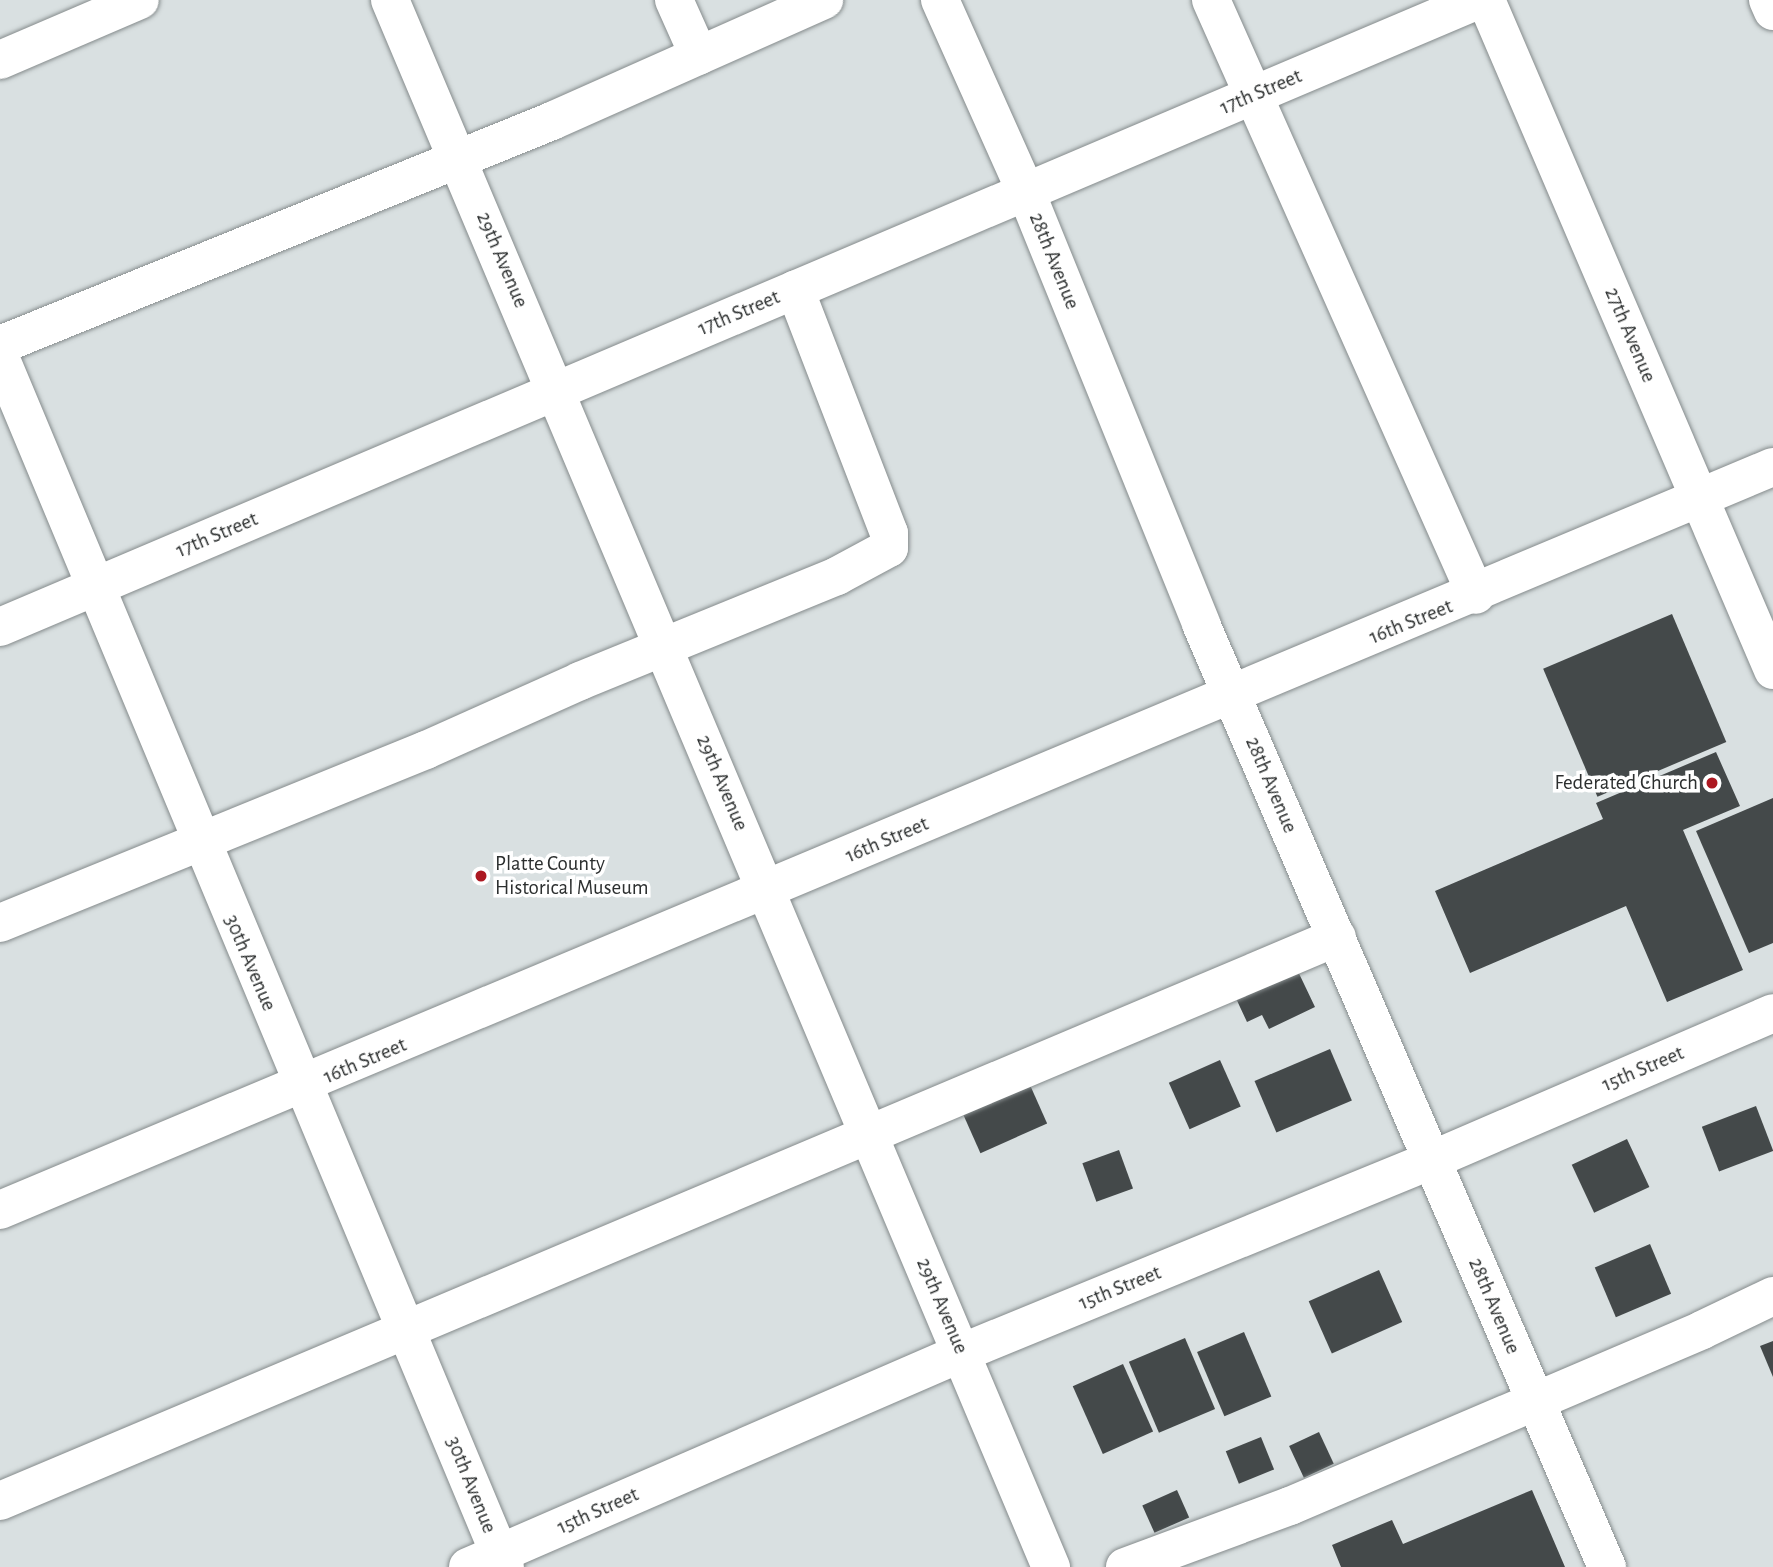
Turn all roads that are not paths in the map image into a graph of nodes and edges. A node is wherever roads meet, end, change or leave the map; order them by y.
1 (140, 0) edge
2 (390, 0) edge
3 (674, 0) edge
4 (824, 0) edge
5 (940, 0) edge
6 (1212, 0) edge
7 (1478, 0) edge
8 (1486, 0) edge
9 (1768, 0) edge
10 (1773, 11) edge
11 (699, 56) junction
12 (0, 60) edge
13 (1251, 96) junction
14 (458, 158) junction
15 (1026, 192) junction
16 (795, 290) junction
17 (0, 345) edge
18 (0, 357) edge
19 (557, 391) junction
20 (1773, 467) edge
21 (1700, 498) junction
22 (95, 587) junction
23 (1476, 595) junction
24 (0, 627) edge
25 (665, 647) junction
26 (1773, 670) edge
27 (1232, 695) junction
28 (199, 841) junction
29 (766, 890) junction
30 (0, 923) edge
31 (1337, 936) junction
32 (1773, 1013) edge
33 (301, 1088) junction
34 (869, 1135) junction
35 (1432, 1160) junction
36 (0, 1210) edge
37 (1773, 1296) edge
38 (409, 1330) junction
39 (961, 1353) junction
40 (1535, 1401) junction
41 (0, 1501) edge
42 (491, 1563) edge
43 (1051, 1567) edge
44 (1125, 1567) edge
45 (1607, 1567) edge

1 - 12 street
2 - 14 street, 29th Avenue
3 - 11 street
4 - 11 street
5 - 15 street, 28th Avenue
6 - 13 street
7 - 13 street, 17th Street
8 - 21 street, 27th Avenue
9 - 10 street
11 - 14 street
13 - 15 street, 17th Street
13 - 23 street
14 - 17 street
14 - 19 street, 29th Avenue
15 - 16 street, 17th Street
15 - 27 street, 28th Avenue
16 - 19 street, 17th Street
16 - 25 street
18 - 22 street, 30th Avenue
19 - 22 street, 17th Street
19 - 25 street, 29th Avenue
20 - 21 street, 16th Street
21 - 23 street, 16th Street
21 - 26 street, 27th Avenue
22 - 24 street, 17th Street
22 - 28 street, 30th Avenue
23 - 27 street, 16th Street
25 - 28 street
25 - 29 street, 29th Avenue
27 - 29 street, 16th Street
27 - 31 street, 28th Avenue
28 - 30 street
28 - 33 street, 30th Avenue
29 - 33 street, 16th Street
29 - 34 street, 29th Avenue
31 - 34 street
31 - 35 street, 28th Avenue
32 - 35 street, 15th Street
33 - 36 street, 16th Street
33 - 38 street, 30th Avenue
34 - 38 street
34 - 39 street, 29th Avenue
35 - 39 street, 15th Street
35 - 40 street, 28th Avenue
37 - 40 street
38 - 41 street
38 - 42 street, 30th Avenue
39 - 42 street, 15th Street
39 - 43 street, 29th Avenue
40 - 44 street
40 - 45 street, 28th Avenue

